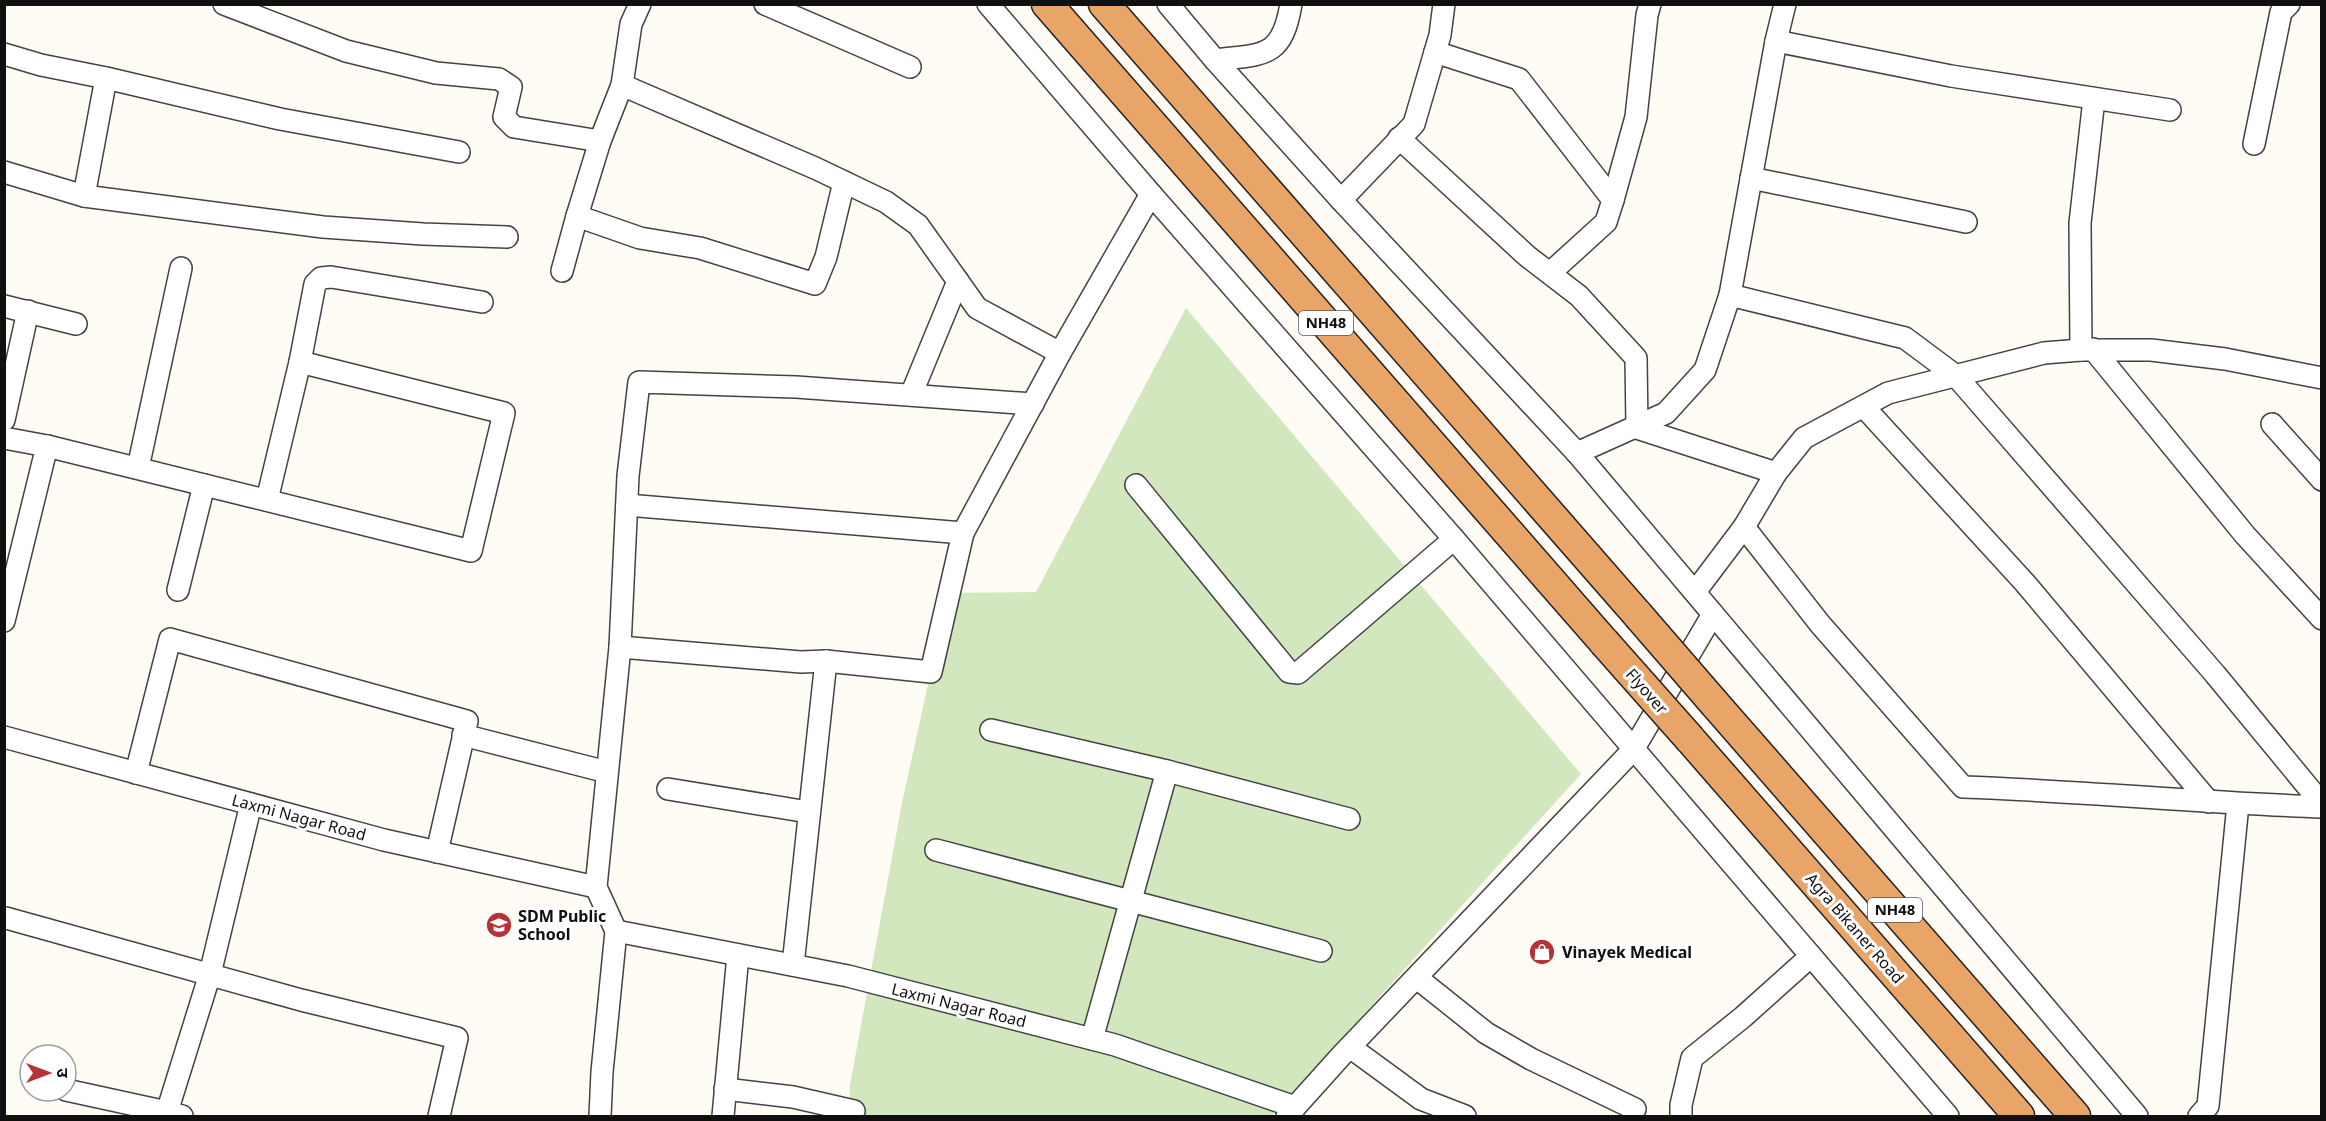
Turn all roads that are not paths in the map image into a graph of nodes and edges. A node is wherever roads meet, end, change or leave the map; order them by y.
1 (224, 4) edge
2 (765, 4) edge
3 (988, 4) edge
4 (1047, 4) edge
5 (1104, 4) edge
6 (1168, 4) edge
7 (1290, 4) edge
8 (1444, 4) edge
9 (1650, 4) edge
10 (1785, 4) edge
11 (2289, 4) edge
12 (637, 5) edge
13 (1776, 41) junction
14 (1435, 52) junction
15 (4, 54) edge
16 (1215, 60) junction
17 (910, 68) dead end
18 (106, 78) junction
19 (622, 85) junction
20 (2094, 99) junction
21 (2170, 110) dead end
22 (1399, 138) junction
23 (600, 141) junction
24 (2254, 144) dead end
25 (459, 152) dead end
26 (4, 172) edge
27 (1751, 178) junction
28 (844, 182) junction
29 (1151, 194) junction
30 (84, 196) junction
31 (1341, 200) junction
32 (1613, 200) junction
33 (577, 216) junction
34 (1966, 222) dead end
35 (507, 237) dead end
36 (181, 268) dead end
37 (562, 271) dead end
38 (1550, 273) junction
39 (958, 281) junction
40 (1730, 295) junction
41 (482, 302) dead end
42 (4, 306) edge
43 (28, 311) junction
44 (76, 324) dead end
45 (2087, 349) junction
46 (1060, 353) junction
47 (300, 362) junction
48 (1956, 376) junction
49 (2322, 378) edge
50 (911, 395) junction
51 (1033, 404) junction
52 (1864, 407) junction
53 (4, 420) edge
54 (2272, 424) dead end
55 (1637, 428) junction
56 (4, 438) edge
57 (47, 446) junction
58 (1577, 453) junction
59 (138, 468) junction
60 (1776, 473) junction
61 (2322, 480) edge
62 (204, 485) junction
63 (1136, 485) dead end
64 (267, 500) junction
65 (627, 505) junction
66 (1744, 527) junction
67 (963, 533) junction
68 (1454, 539) junction
69 (178, 590) dead end
70 (1695, 592) junction
71 (1713, 614) junction
72 (2322, 619) edge
73 (4, 621) edge
74 (620, 647) junction
75 (826, 661) junction
76 (991, 730) dead end
77 (464, 735) junction
78 (4, 737) edge
79 (1690, 739) joint
80 (1633, 750) junction
81 (1167, 771) junction
82 (136, 772) junction
83 (607, 772) junction
84 (668, 789) dead end
85 (2209, 802) junction
86 (251, 804) junction
87 (2238, 804) junction
88 (2322, 805) edge
89 (808, 812) junction
90 (1349, 819) dead end
91 (936, 850) dead end
92 (437, 852) junction
93 (596, 888) junction
94 (1131, 901) junction
95 (6, 918) edge
96 (616, 932) junction
97 (1321, 951) dead end
98 (738, 955) junction
99 (1811, 956) junction
100 (793, 965) junction
101 (210, 974) junction
102 (1417, 978) junction
103 (1092, 1039) junction
104 (1350, 1047) junction
105 (725, 1089) junction
106 (78, 1093) edge
107 (1635, 1109) dead end
108 (1427, 1110) edge
109 (854, 1111) dead end
110 (1291, 1112) edge
111 (175, 1114) edge
112 (438, 1116) edge
113 (600, 1116) edge
114 (723, 1116) edge
115 (1465, 1116) edge
116 (1681, 1116) edge
117 (1948, 1116) edge
118 (2019, 1116) edge
119 (2075, 1116) edge
120 (2137, 1116) edge
121 (2199, 1116) edge

1 - 23 street
2 - 17 street
3 - 29 street
4 - 79 highway, Flyover / NH48, bridge
5 - 119 highway, NH48, bridge
6 - 16 street
7 - 16 street
8 - 14 street
9 - 32 street
10 - 13 street
11 - 24 street
12 - 19 street
13 - 20 street
13 - 27 street
14 - 22 street
14 - 32 street
15 - 18 street
16 - 31 street
18 - 25 street
18 - 30 street
19 - 23 street
19 - 28 street
20 - 21 street
20 - 45 street
22 - 31 street
22 - 38 street
23 - 33 street
26 - 30 street
27 - 34 street
27 - 40 street
28 - 33 street
28 - 39 street
29 - 46 street
29 - 68 street
30 - 35 street
31 - 58 street
32 - 38 street
33 - 37 street
36 - 59 street
38 - 55 street
39 - 46 street
39 - 50 street
40 - 48 street
40 - 55 street
41 - 47 street
42 - 43 street
43 - 44 street
43 - 53 street
45 - 48 street
45 - 49 street
45 - 72 street
46 - 51 street
47 - 64 street
47 - 64 street
48 - 52 street
48 - 88 street
50 - 51 street
50 - 65 street
51 - 67 street
52 - 60 street
52 - 85 street
54 - 61 street
55 - 58 street
55 - 60 street
56 - 57 street
57 - 59 street
57 - 73 street
58 - 70 street
59 - 62 street
60 - 66 street
62 - 64 street
62 - 69 street
63 - 68 street
65 - 67 street
65 - 74 street
66 - 70 street
66 - 85 street
67 - 75 street
68 - 80 street
70 - 71 street
71 - 80 street
71 - 120 street
74 - 75 street
74 - 83 street
75 - 89 street
76 - 81 street
77 - 82 street
77 - 83 street
77 - 92 street
78 - 82 street, Laxmi Nagar Road
79 - 118 highway, Agra Bikaner Road / NH48
80 - 99 street
80 - 102 street
81 - 90 street
81 - 94 street
82 - 86 street, Laxmi Nagar Road
83 - 93 street
84 - 89 street
85 - 87 street
86 - 92 street, Laxmi Nagar Road
86 - 101 street
87 - 88 street
87 - 121 street
89 - 100 street
91 - 94 street
92 - 93 street, Laxmi Nagar Road
93 - 96 street
94 - 97 street
94 - 103 street
95 - 101 street
96 - 98 street, Laxmi Nagar Road
96 - 113 street
98 - 100 street, Laxmi Nagar Road
98 - 105 street
99 - 116 street
99 - 117 street
100 - 103 street, Laxmi Nagar Road
101 - 111 street
101 - 112 street
102 - 104 street
102 - 107 street
103 - 110 street, Laxmi Nagar Road
104 - 108 street
104 - 110 street
105 - 109 street
105 - 114 street
106 - 111 street
108 - 115 street

